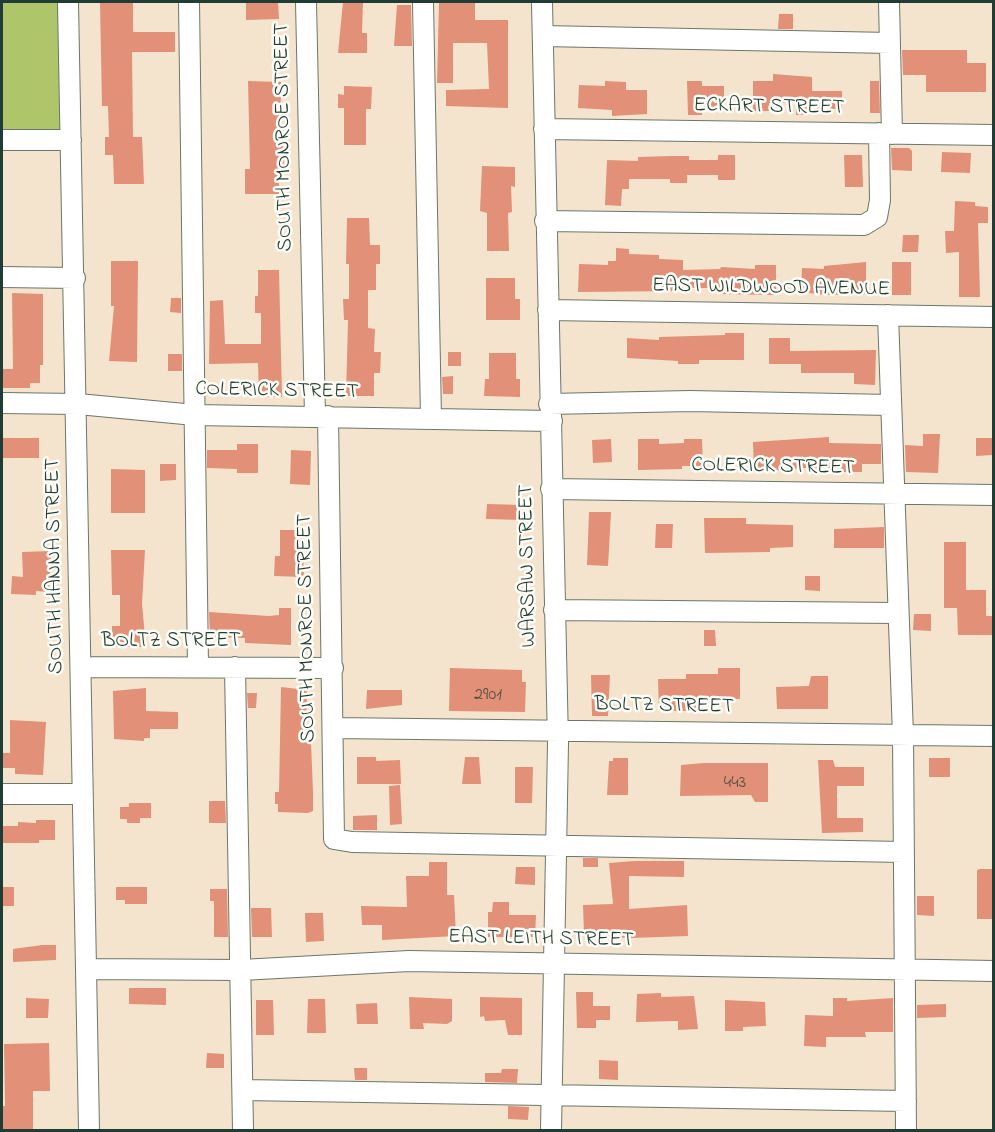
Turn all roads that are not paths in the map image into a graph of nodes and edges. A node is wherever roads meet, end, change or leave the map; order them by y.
1 (68, 2) edge
2 (189, 2) edge
3 (306, 2) edge
4 (423, 2) edge
5 (542, 2) edge
6 (889, 2) edge
7 (543, 36) junction
8 (890, 43) junction
9 (544, 129) junction
10 (886, 134) junction
11 (993, 135) edge
12 (2, 140) edge
13 (71, 140) junction
14 (545, 221) junction
15 (2, 278) edge
16 (75, 278) junction
17 (548, 309) junction
18 (888, 315) junction
19 (993, 317) edge
20 (2, 403) edge
21 (78, 404) junction
22 (890, 405) junction
23 (550, 412) junction
24 (195, 416) junction
25 (322, 416) junction
26 (431, 418) junction
27 (551, 489) junction
28 (895, 494) junction
29 (993, 495) edge
30 (554, 610) junction
31 (898, 613) junction
32 (198, 666) junction
33 (81, 667) junction
34 (235, 667) junction
35 (333, 668) junction
36 (334, 728) junction
37 (557, 730) junction
38 (903, 735) junction
39 (993, 736) edge
40 (2, 794) edge
41 (81, 794) junction
42 (556, 846) junction
43 (904, 852) junction
44 (554, 964) junction
45 (87, 969) junction
46 (241, 970) junction
47 (905, 970) junction
48 (993, 971) edge
49 (243, 1090) junction
50 (551, 1096) junction
51 (906, 1101) junction
52 (89, 1131) edge
53 (243, 1131) edge
54 (550, 1131) edge
55 (906, 1131) edge

1 - 13 street, SOUTH HANNA STREET
2 - 24 street
3 - 25 street, SOUTH MONROE STREET
4 - 26 street
5 - 7 street, WARSAW STREET
6 - 8 street
7 - 8 street
7 - 9 street, WARSAW STREET
8 - 10 street
9 - 10 street, ECKART STREET
9 - 14 street, WARSAW STREET
10 - 11 street, ECKART STREET
10 - 14 street
12 - 13 street
13 - 16 street, SOUTH HANNA STREET
14 - 17 street, WARSAW STREET
15 - 16 street
16 - 21 street, SOUTH HANNA STREET
17 - 18 street, EAST WILDWOOD AVENUE
17 - 23 street, WARSAW STREET
18 - 19 street, EAST WILDWOOD AVENUE
18 - 22 street
20 - 21 street, COLERICK STREET
21 - 24 street, COLERICK STREET
21 - 33 street, SOUTH HANNA STREET
22 - 23 street, COLERICK STREET
22 - 28 street
23 - 26 street, COLERICK STREET
23 - 27 street, WARSAW STREET
24 - 25 street, COLERICK STREET
24 - 32 street
25 - 26 street, COLERICK STREET
25 - 35 street, SOUTH MONROE STREET
27 - 28 street, COLERICK STREET
27 - 30 street, WARSAW STREET
28 - 29 street, COLERICK STREET
28 - 31 street
30 - 31 street
30 - 37 street, WARSAW STREET
31 - 38 street
32 - 33 street, BOLTZ STREET
32 - 34 street, BOLTZ STREET
33 - 41 street, SOUTH HANNA STREET
34 - 35 street, BOLTZ STREET
34 - 46 street
35 - 36 street, SOUTH MONROE STREET
36 - 37 street, BOLTZ STREET
36 - 42 street, SOUTH MONROE STREET
37 - 38 street, BOLTZ STREET
37 - 42 street, WARSAW STREET
38 - 39 street, BOLTZ STREET
38 - 43 street
40 - 41 street
41 - 45 street, SOUTH HANNA STREET
42 - 43 street
42 - 44 street, WARSAW STREET
43 - 47 street
44 - 46 street, EAST LEITH STREET
44 - 47 street, EAST LEITH STREET
44 - 50 street, WARSAW STREET
45 - 46 street, EAST LEITH STREET
45 - 52 street, SOUTH HANNA STREET
46 - 49 street
47 - 48 street, EAST LEITH STREET
47 - 51 street
49 - 50 street
49 - 53 street
50 - 51 street
50 - 54 street, WARSAW STREET
51 - 55 street

